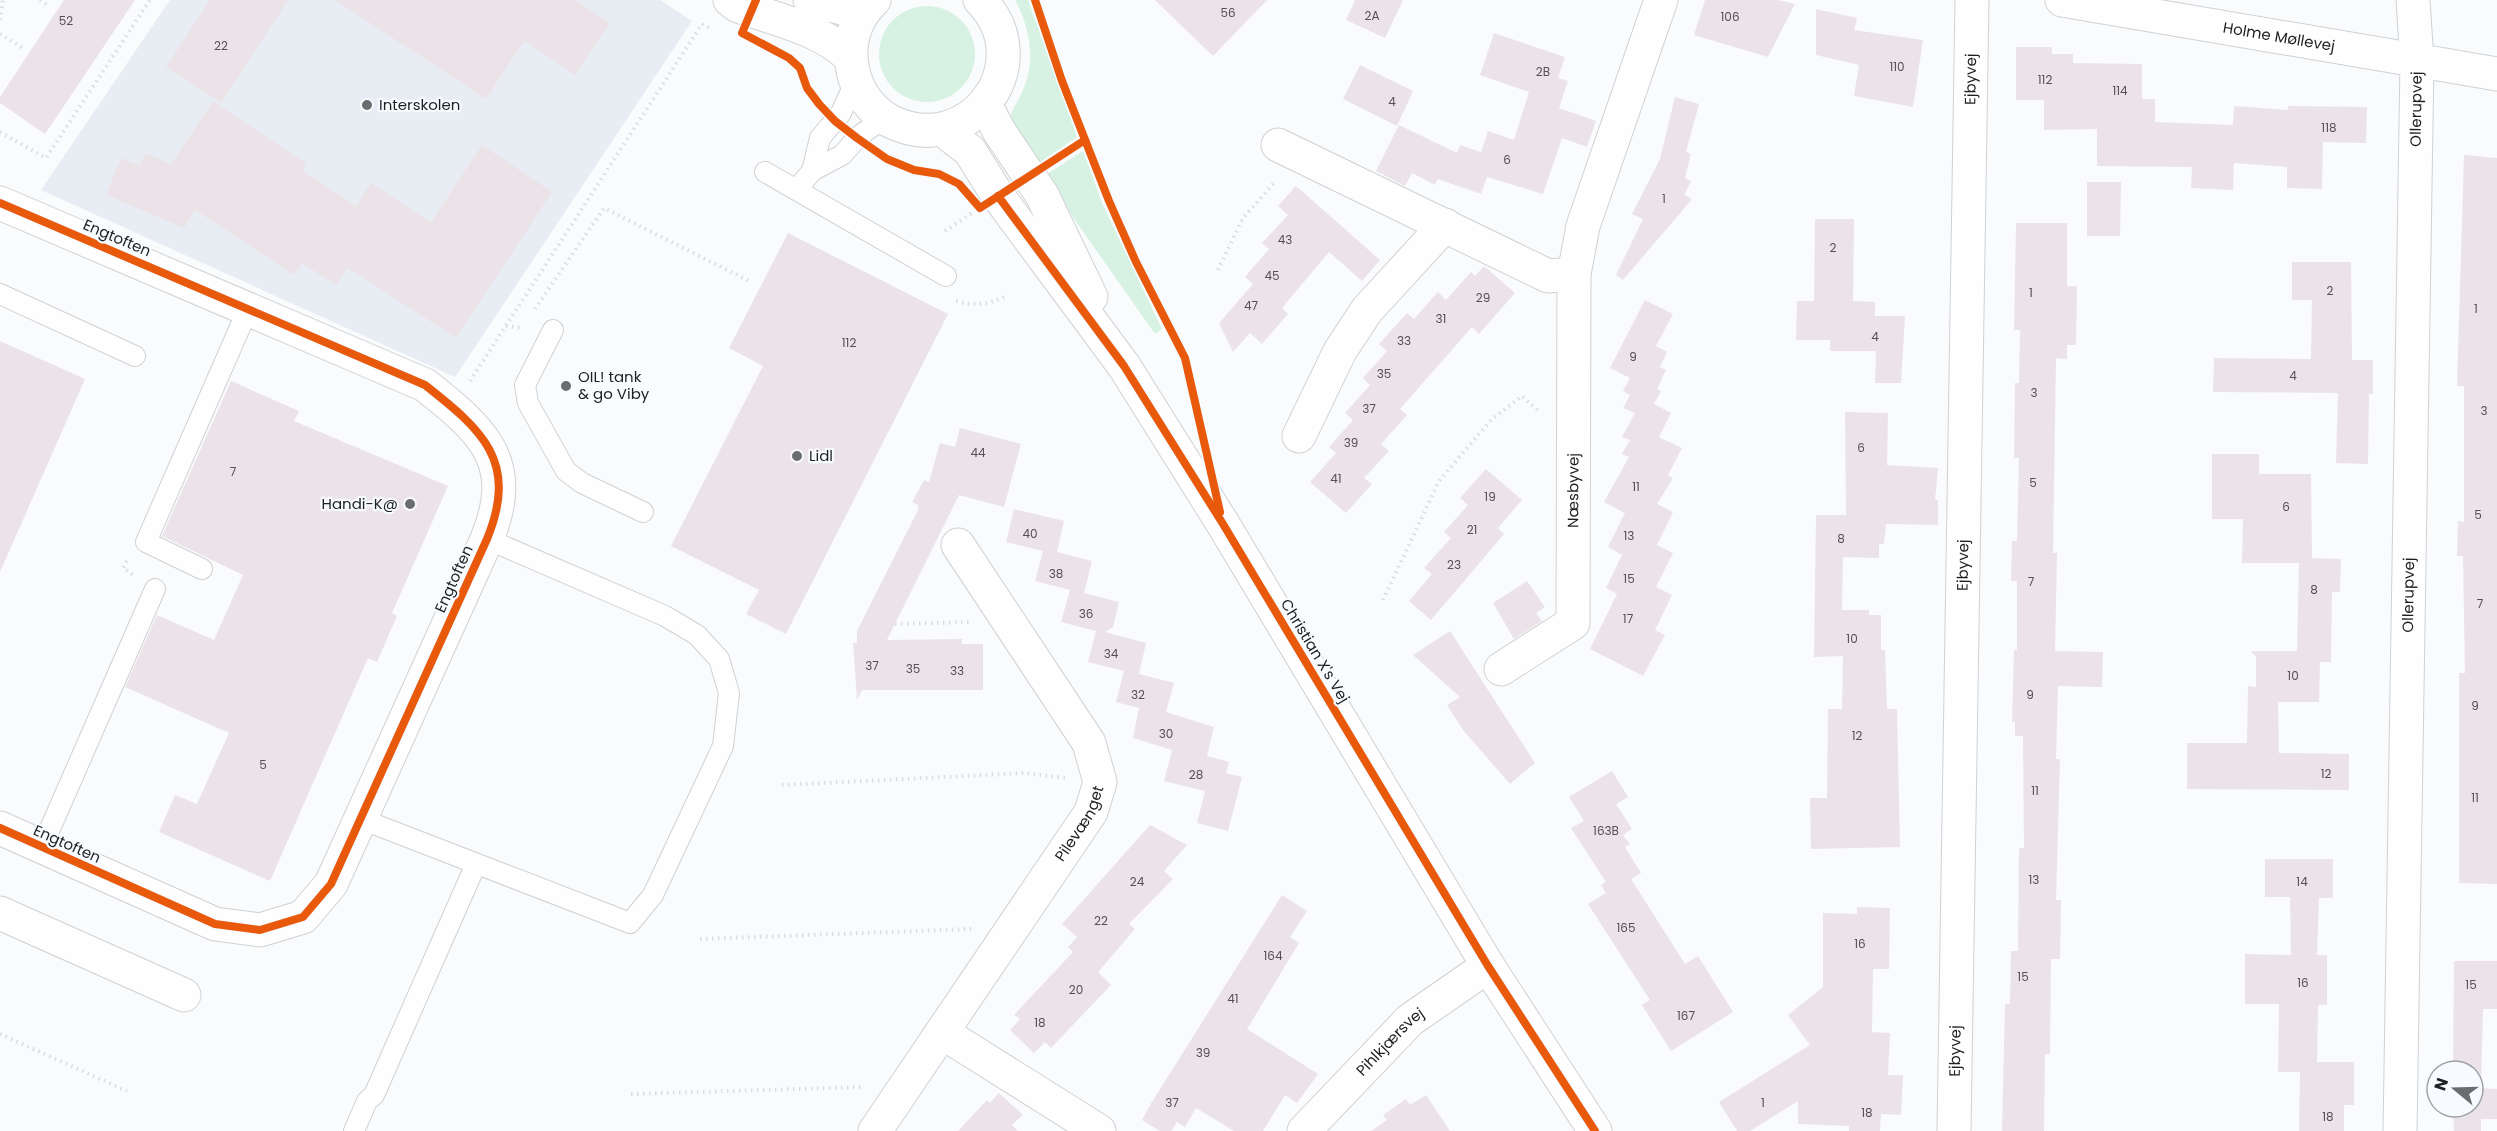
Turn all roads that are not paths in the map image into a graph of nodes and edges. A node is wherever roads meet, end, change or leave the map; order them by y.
1 (730, 0) edge
2 (810, 0) edge
3 (980, 0) edge
4 (1661, 0) edge
5 (1972, 0) edge
6 (2062, 0) edge
7 (2413, 0) edge
8 (871, 3) edge
9 (2417, 61) junction
10 (853, 70) junction
11 (2497, 74) edge
12 (985, 104) junction
13 (884, 118) junction
14 (942, 130) junction
15 (1288, 150) road end
16 (812, 171) junction
17 (765, 172) dead end
18 (797, 189) junction
19 (0, 203) edge
20 (1445, 225) junction
21 (1574, 274) junction
22 (946, 276) dead end
23 (0, 294) edge
24 (248, 309) junction
25 (553, 330) dead end
26 (135, 356) dead end
27 (1124, 366) junction
28 (1299, 436) dead end
29 (643, 512) dead end
30 (487, 539) junction
31 (958, 545) dead end
32 (202, 569) dead end
33 (155, 589) dead end
34 (1501, 669) dead end
35 (361, 819) junction
36 (3, 837) edge
37 (42, 847) junction
38 (476, 864) junction
39 (0, 913) edge
40 (1488, 966) junction
41 (184, 995) dead end
42 (943, 1033) junction
43 (354, 1131) edge
44 (875, 1131) edge
45 (1099, 1131) edge
46 (1304, 1131) edge
47 (1595, 1131) edge
48 (1954, 1131) edge
49 (2400, 1131) edge

1 - 10 street
2 - 8 street
3 - 12 street
4 - 21 street, Næsbyvej
5 - 48 street, Ejbyvej
6 - 9 street, Holme Møllevej
7 - 9 street, Ollerupvej
8 - 10 street
9 - 11 street, Holme Møllevej
9 - 49 street, Ollerupvej
10 - 13 street
10 - 16 lane
12 - 14 street
12 - 27 street, Christian X's Vej
13 - 14 street
13 - 16 lane
14 - 27 street, Christian X's Vej
15 - 20 street
16 - 18 lane
17 - 18 lane
18 - 22 lane
19 - 24 street, Engtoften
20 - 21 street
20 - 28 street
21 - 34 street, Næsbyvej
23 - 26 lane
24 - 30 street, Engtoften
24 - 32 lane
25 - 29 lane
27 - 40 street, Christian X's Vej
30 - 35 street, Engtoften
30 - 38 lane
31 - 42 street, Pilevænget
33 - 37 lane
35 - 37 street, Engtoften
35 - 38 lane
36 - 37 street, Engtoften
38 - 43 lane
39 - 41 street
40 - 46 street, Pihlkjærsvej
40 - 47 street, Christian X's Vej
42 - 44 street, Pilevænget
42 - 45 street

